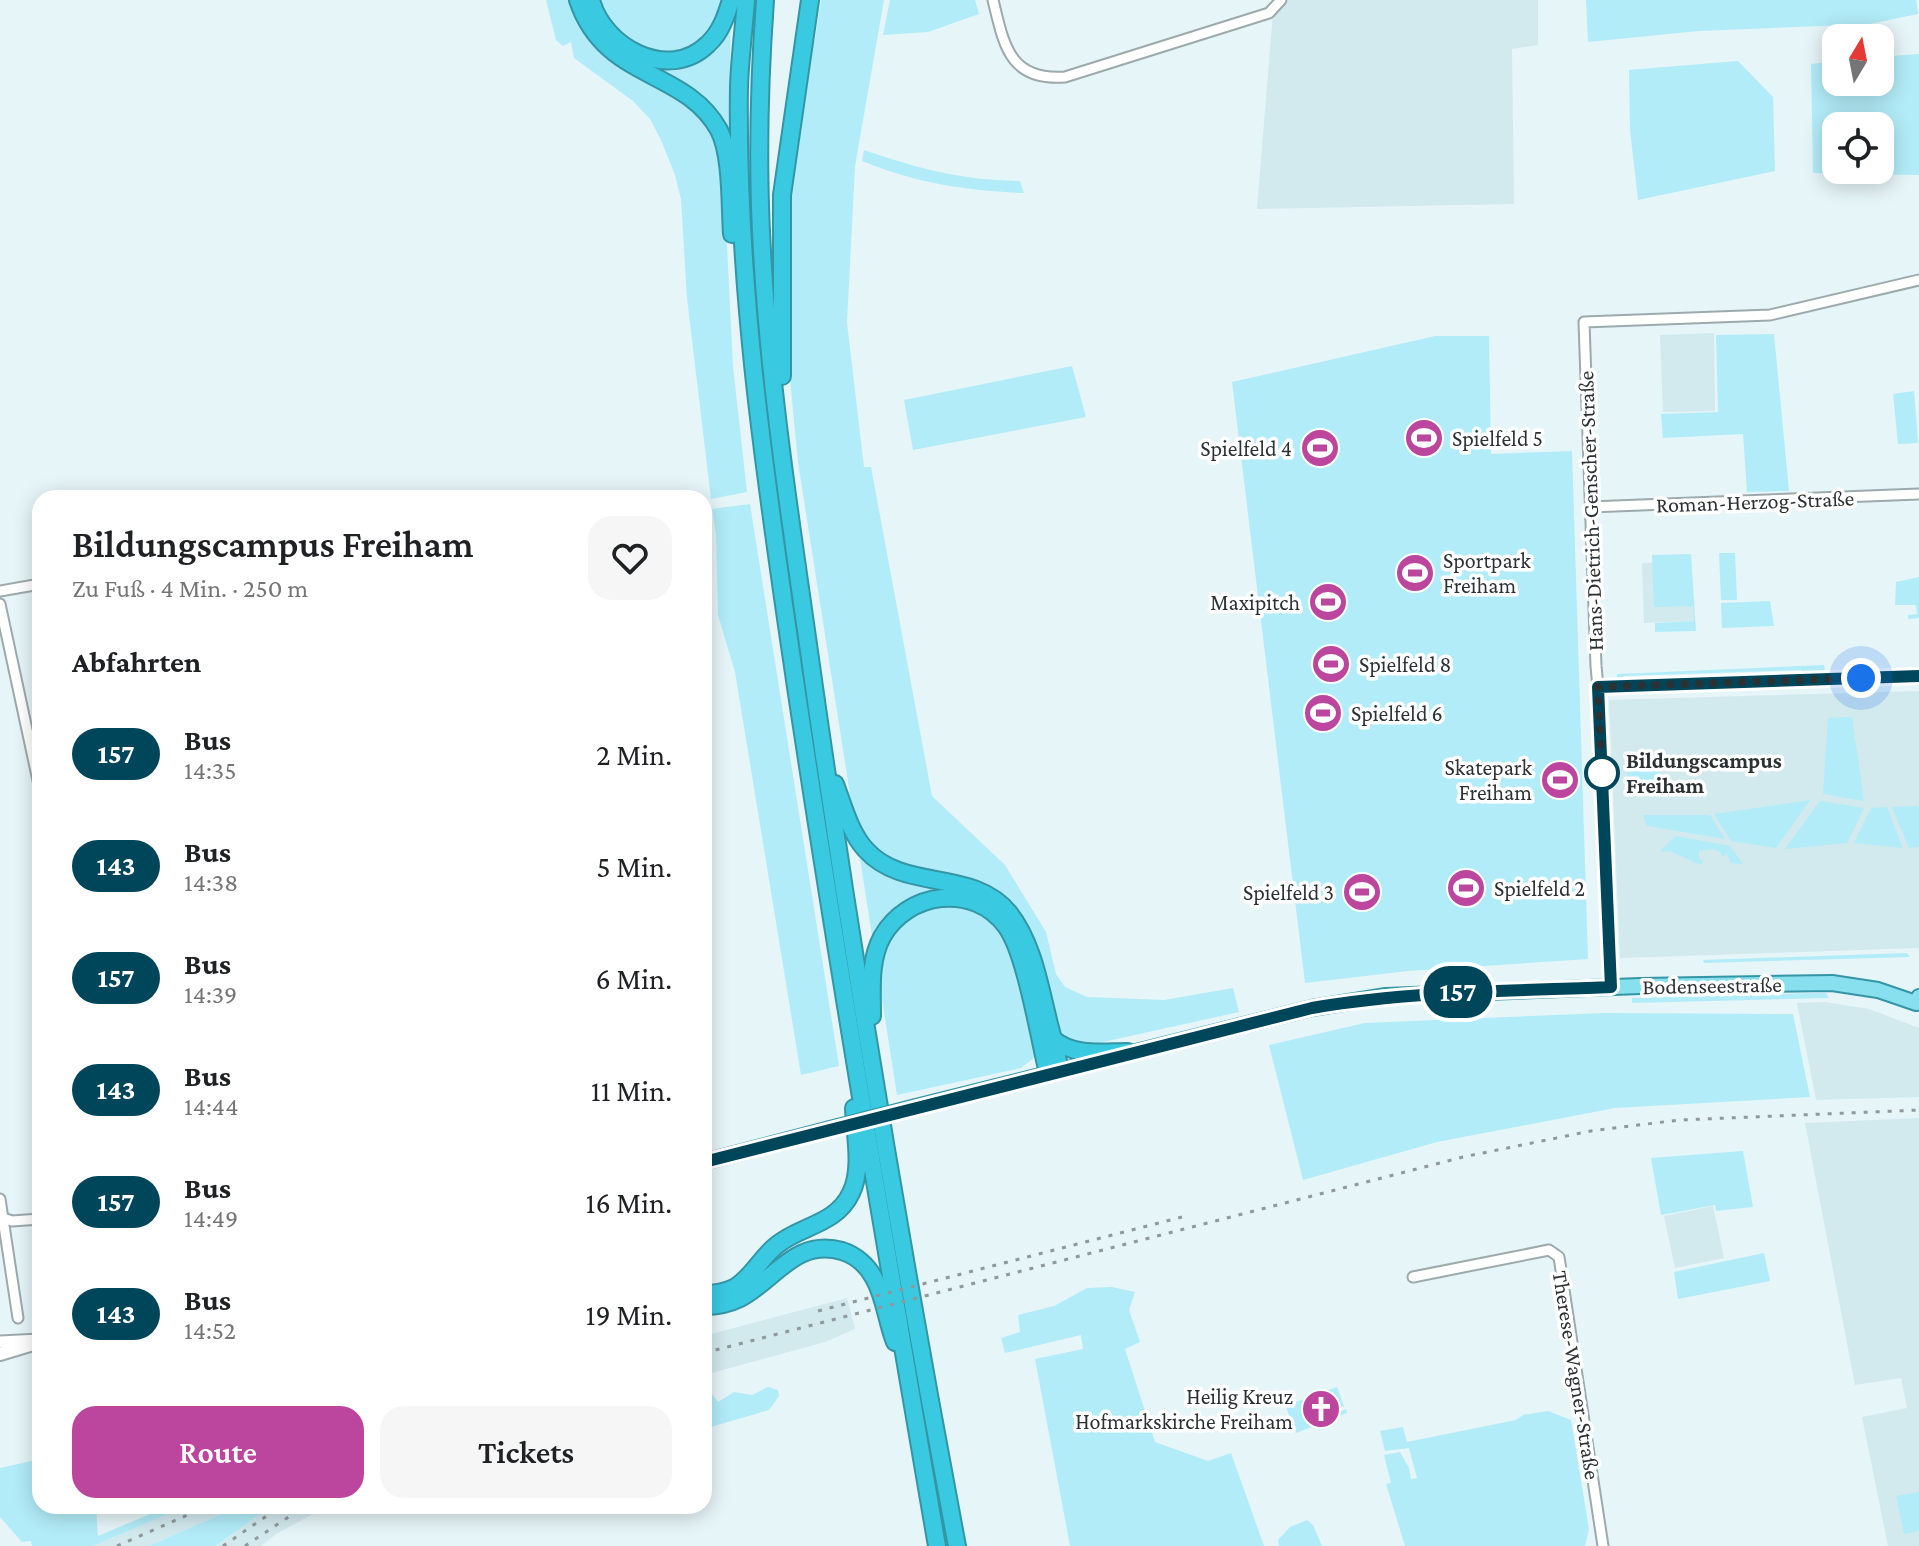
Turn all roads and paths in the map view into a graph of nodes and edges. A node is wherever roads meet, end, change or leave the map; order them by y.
1 (578, 0) edge
2 (591, 0) edge
3 (731, 0) edge
4 (746, 0) edge
5 (765, 0) edge
6 (810, 0) edge
7 (993, 0) edge
8 (1281, 0) edge
9 (1919, 280) edge
10 (748, 326) junction
11 (778, 434) junction
12 (1919, 494) edge
13 (1590, 507) junction
14 (32, 585) edge
15 (0, 591) edge
16 (0, 604) edge
17 (1919, 676) edge
18 (1598, 687) junction
19 (32, 753) edge
20 (824, 756) junction
21 (1611, 987) junction
22 (1918, 1002) edge
23 (1040, 1014) junction
24 (852, 1035) junction
25 (1048, 1039) junction
26 (1128, 1052) junction
27 (870, 1055) junction
28 (1054, 1072) junction
29 (712, 1160) edge
30 (0, 1199) edge
31 (3, 1218) junction
32 (32, 1220) edge
33 (3, 1253) edge
34 (1413, 1277) dead end
35 (712, 1293) edge
36 (712, 1305) edge
37 (18, 1318) dead end
38 (32, 1341) edge
39 (0, 1342) edge
40 (32, 1344) edge
41 (0, 1354) edge
42 (907, 1370) junction
43 (937, 1546) edge
44 (957, 1546) edge
45 (1603, 1546) edge

1 - 10 highway
2 - 3 highway
4 - 10 highway
5 - 11 highway
6 - 11 highway
7 - 8 street
9 - 13 street, Hans-Dietrich-Genscher-Straße
10 - 24 highway
11 - 20 highway
12 - 13 street, Roman-Herzog-Straße
13 - 18 street, Hans-Dietrich-Genscher-Straße
14 - 15 street
16 - 19 street
17 - 18 street
18 - 21 street, Hans-Dietrich-Genscher-Straße
20 - 23 highway
20 - 27 highway
21 - 22 main road, Bodenseestraße
21 - 26 main road, Bodenseestraße
23 - 25 highway
23 - 27 highway
24 - 35 highway
24 - 42 highway
25 - 26 highway
25 - 28 highway
26 - 28 main road, Bodenseestraße
27 - 44 highway
28 - 29 main road, Bodenseestraße, bridge
30 - 31 street
31 - 32 street
31 - 33 street
33 - 37 street
34 - 45 street, Therese-Wagner-Straße
36 - 42 highway
38 - 39 street
40 - 41 main road
42 - 43 highway

